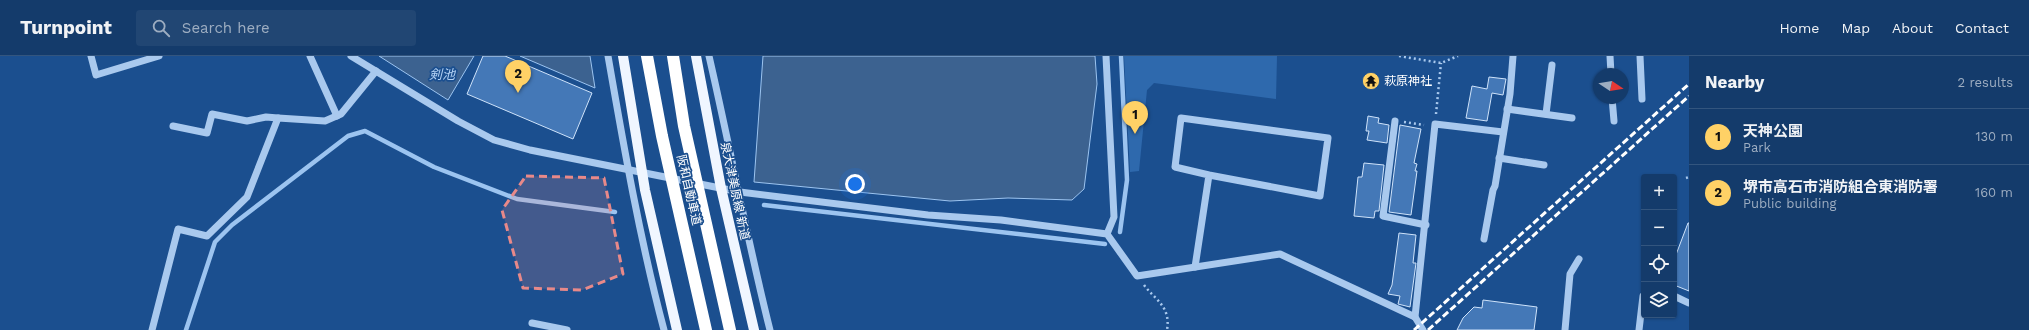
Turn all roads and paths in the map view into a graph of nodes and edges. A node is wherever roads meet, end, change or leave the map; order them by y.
1 (91, 56) edge
2 (159, 56) edge
3 (310, 56) edge
4 (352, 56) edge
5 (608, 56) edge
6 (623, 56) edge
7 (647, 56) edge
8 (673, 56) edge
9 (696, 56) edge
10 (709, 56) edge
11 (1106, 56) edge
12 (1399, 56) edge
13 (1458, 56) edge
14 (1513, 56) edge
15 (1610, 56) edge
16 (1640, 56) edge
17 (1441, 63) junction
18 (1552, 65) dead end
19 (1611, 68) edge
20 (376, 72) junction
21 (1642, 99) dead end
22 (1613, 104) edge
23 (1507, 109) junction
24 (1546, 114) junction
25 (337, 116) junction
26 (278, 118) junction
27 (1572, 118) dead end
28 (1395, 121) joint
29 (1614, 121) dead end
30 (172, 126) dead end
31 (1435, 126) junction
32 (1503, 132) junction
33 (1499, 158) junction
34 (1544, 165) dead end
35 (628, 170) junction
36 (642, 173) junction
37 (1209, 175) junction
38 (721, 188) junction
39 (740, 192) junction
40 (1426, 225) junction
41 (1107, 234) junction
42 (1484, 239) dead end
43 (1579, 258) dead end
44 (1196, 267) junction
45 (1137, 276) junction
46 (1677, 297) edge
47 (1689, 303) edge
48 (1641, 313) edge
49 (1415, 317) junction
50 (532, 323) dead end
51 (152, 330) edge
52 (567, 330) edge
53 (664, 330) edge
54 (677, 330) edge
55 (706, 330) edge
56 (730, 330) edge
57 (754, 330) edge
58 (770, 330) edge
59 (1167, 330) edge
60 (1423, 330) edge
61 (1565, 330) edge
62 (1639, 330) edge

1 - 2 street
3 - 25 street
4 - 20 street
5 - 35 street
6 - 36 main road
7 - 55 highway, 阪和自動車道, bridge
8 - 56 highway, 阪和自動車道, bridge
9 - 38 main road, 泉大津美原線 新道
10 - 39 street
11 - 41 street
12 - 17 path
13 - 17 path
14 - 23 street
15 - 19 street
16 - 21 street
17 - 31 path
18 - 24 street
20 - 25 street
20 - 35 street
22 - 29 street
23 - 24 street
23 - 32 street
24 - 27 street
25 - 26 street
26 - 30 street
26 - 51 street
28 - 31 path
28 - 40 street
31 - 32 street
31 - 40 street
32 - 33 street
33 - 34 street
33 - 42 street
35 - 36 street
35 - 53 street
36 - 38 street
36 - 54 main road
37 - 37 street
37 - 44 street
38 - 39 street
38 - 57 main road, 泉大津美原線 新道
39 - 41 street
39 - 58 street
40 - 49 street
41 - 45 street
43 - 61 street
44 - 45 street
44 - 49 street
45 - 59 path
46 - 47 street
48 - 62 street
49 - 60 street
50 - 52 street

